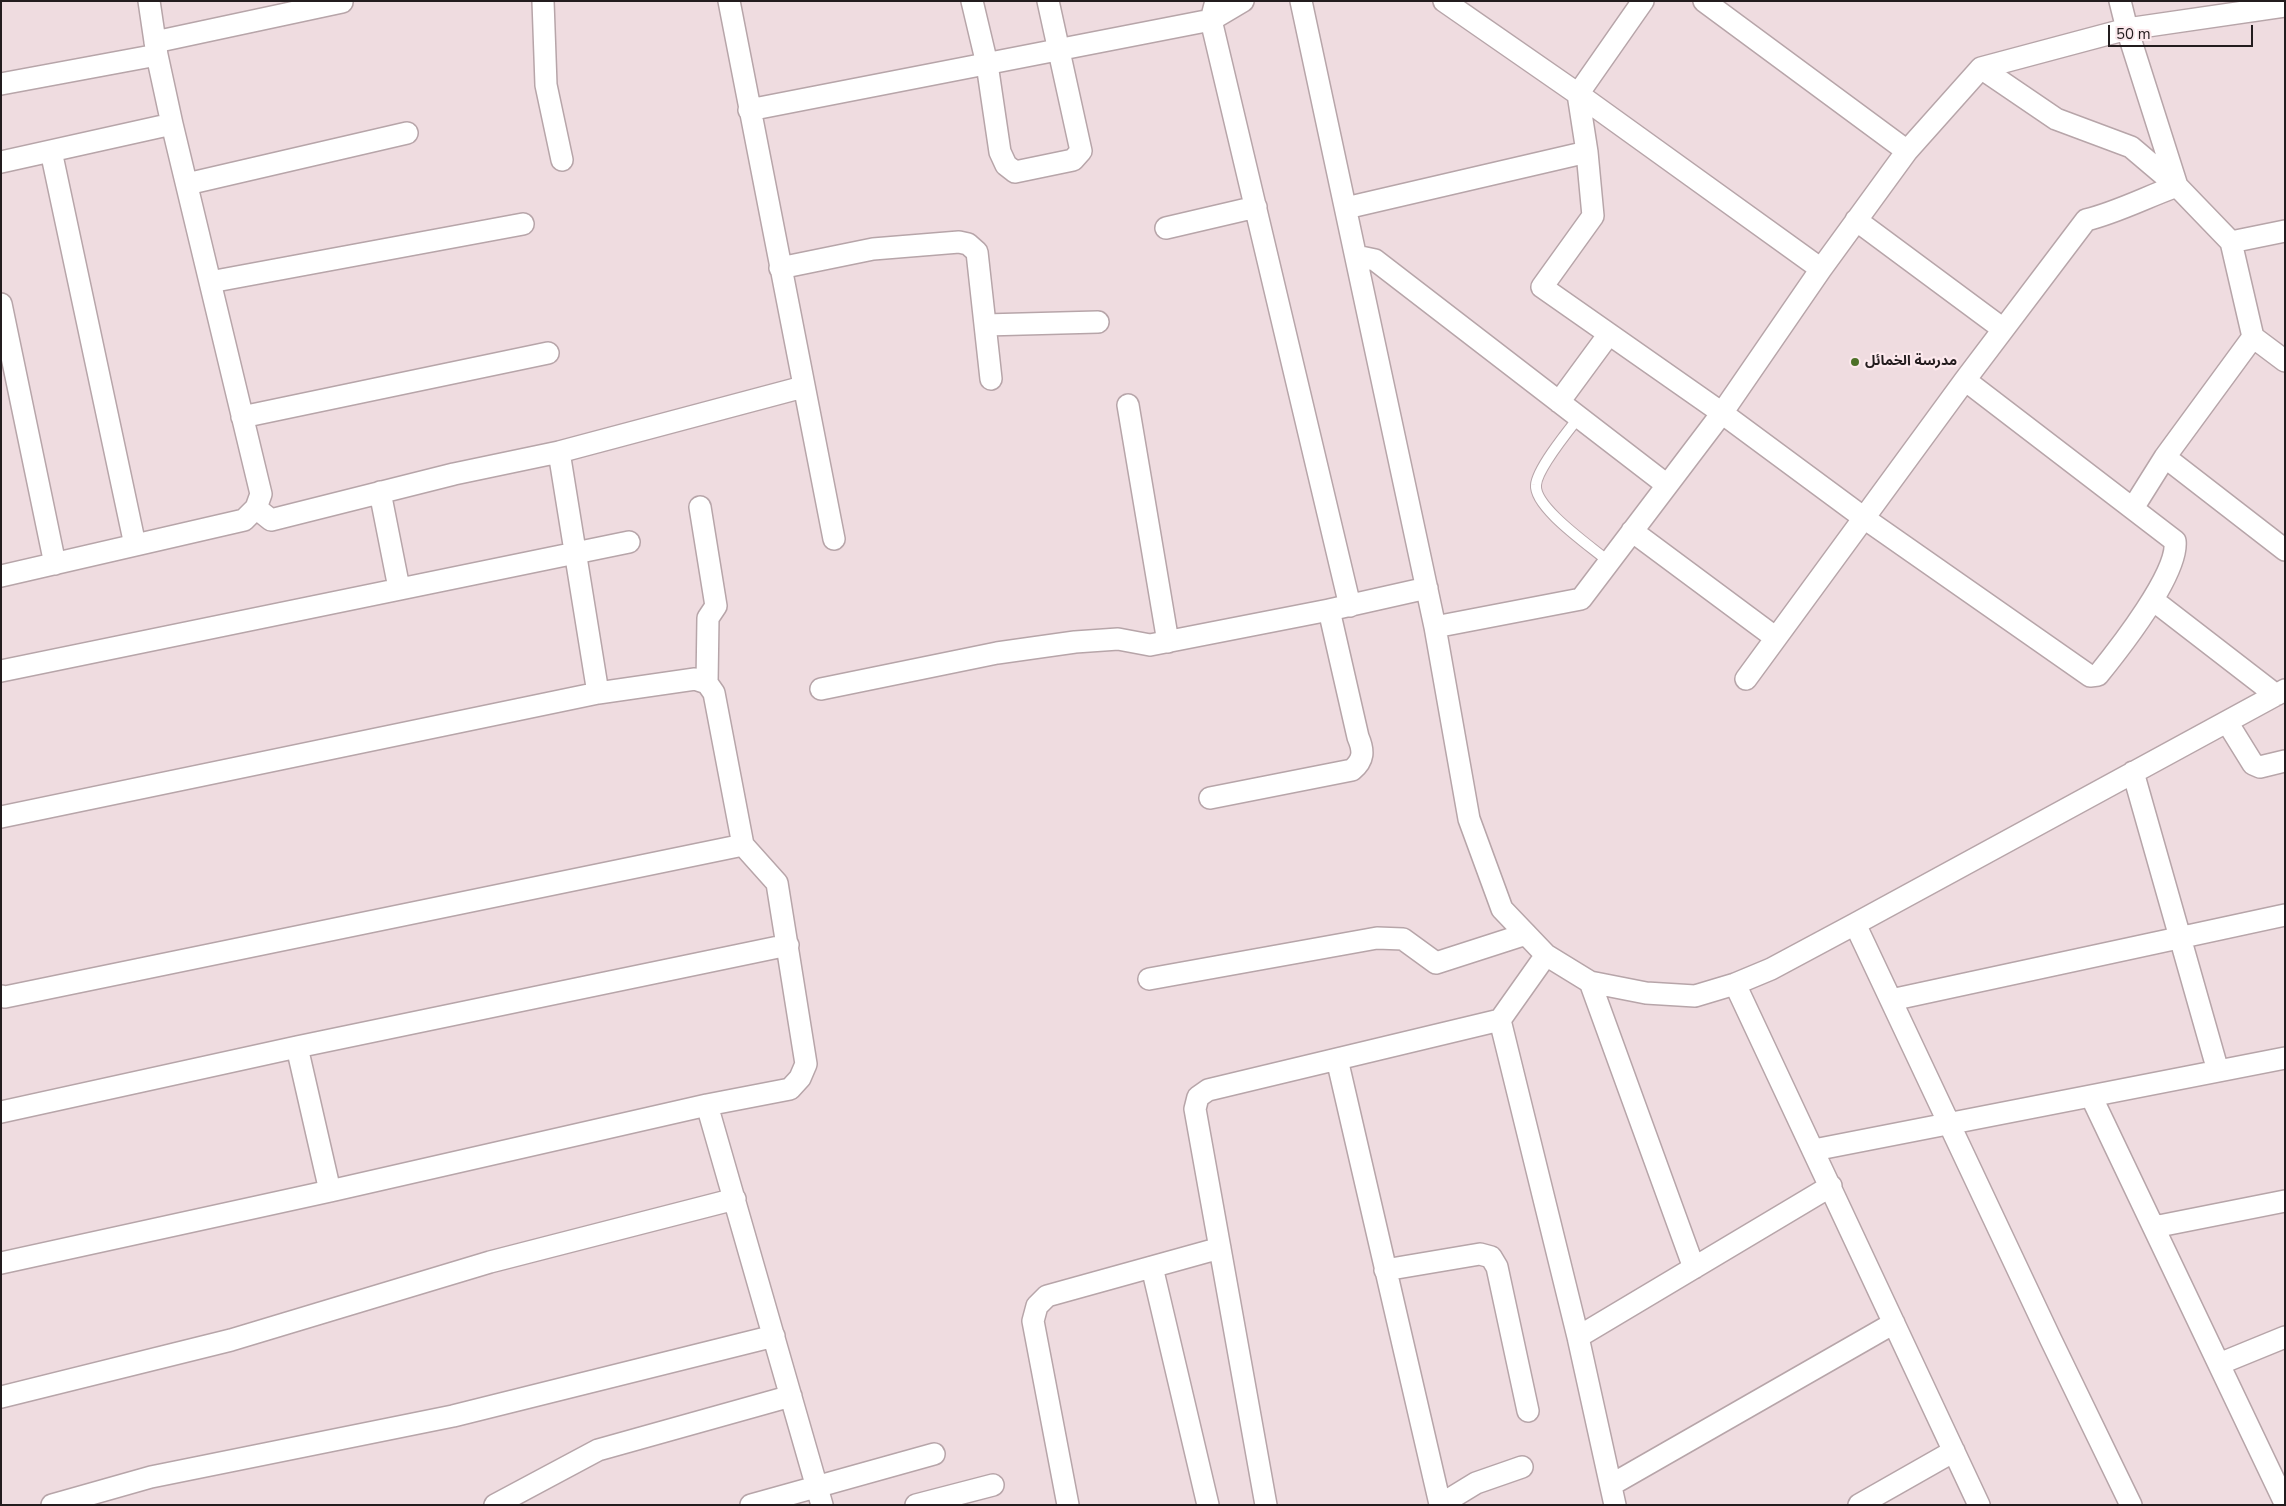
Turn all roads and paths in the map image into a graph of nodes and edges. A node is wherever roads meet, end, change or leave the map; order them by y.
1 (150, 1) edge
2 (543, 1) edge
3 (729, 1) edge
4 (972, 1) edge
5 (1048, 1) edge
6 (1243, 1) edge
7 (1301, 1) edge
8 (1444, 1) edge
9 (1643, 1) edge
10 (1704, 1) edge
11 (2120, 1) edge
12 (342, 2) edge
13 (2285, 6) edge
14 (1213, 11) edge
15 (2126, 29) junction
16 (156, 49) junction
17 (1059, 50) junction
18 (987, 64) junction
19 (1981, 68) junction
20 (1, 84) edge
21 (1578, 94) junction
22 (749, 110) junction
23 (172, 124) junction
24 (407, 133) dead end
25 (51, 151) junction
26 (1907, 151) junction
27 (1587, 152) junction
28 (562, 160) dead end
29 (1, 162) edge
30 (187, 184) junction
31 (2178, 186) junction
32 (1256, 208) junction
33 (1346, 208) junction
34 (1856, 220) junction
35 (523, 224) dead end
36 (1166, 228) dead end
37 (2285, 231) edge
38 (2231, 242) junction
39 (1356, 256) junction
40 (780, 268) junction
41 (1820, 269) junction
42 (210, 282) junction
43 (1, 304) edge
44 (1098, 322) dead end
45 (985, 325) junction
46 (2004, 329) junction
47 (1609, 334) junction
48 (2253, 337) junction
49 (548, 353) dead end
50 (2285, 361) edge
51 (991, 379) dead end
52 (1966, 380) junction
53 (803, 387) junction
54 (1559, 402) junction
55 (1128, 405) dead end
56 (1722, 413) junction
57 (242, 417) junction
58 (1579, 417) junction
59 (558, 452) junction
60 (2165, 458) junction
61 (1668, 485) junction
62 (380, 492) junction
63 (256, 508) junction
64 (700, 508) dead end
65 (2133, 508) junction
66 (1864, 518) junction
67 (1632, 531) junction
68 (834, 539) dead end
69 (629, 542) dead end
70 (135, 545) junction
71 (2285, 550) edge
72 (575, 552) junction
73 (1609, 562) junction
74 (55, 564) junction
75 (1, 576) edge
76 (399, 588) junction
77 (1427, 588) junction
78 (2153, 600) junction
79 (1350, 606) junction
80 (1329, 610) junction
81 (1435, 627) junction
82 (1776, 638) junction
83 (1168, 642) junction
84 (1, 670) edge
85 (1746, 679) dead end
86 (707, 683) junction
87 (821, 690) dead end
88 (2281, 692) edge
89 (598, 693) junction
90 (2227, 722) junction
91 (2285, 761) edge
92 (2133, 772) junction
93 (1210, 798) dead end
94 (1, 817) edge
95 (743, 845) junction
96 (2285, 915) edge
97 (1855, 924) junction
98 (1526, 934) junction
99 (2182, 939) junction
100 (788, 945) junction
101 (1546, 955) junction
102 (1149, 979) dead end
103 (1590, 982) junction
104 (1735, 984) junction
105 (1, 996) edge
106 (1891, 1000) junction
107 (1500, 1020) junction
108 (297, 1047) junction
109 (2285, 1058) edge
110 (1337, 1059) junction
111 (2218, 1071) junction
112 (2091, 1096) junction
113 (707, 1105) junction
114 (1, 1112) edge
115 (1949, 1124) junction
116 (1814, 1150) junction
117 (1831, 1186) junction
118 (330, 1191) junction
119 (735, 1199) junction
120 (2285, 1201) edge
121 (2154, 1227) junction
122 (1220, 1248) junction
123 (1, 1263) edge
124 (1152, 1267) junction
125 (1694, 1268) junction
126 (1384, 1270) junction
127 (1894, 1323) junction
128 (774, 1336) junction
129 (1578, 1337) junction
130 (2285, 1337) edge
131 (2219, 1364) junction
132 (791, 1396) junction
133 (1, 1397) edge
134 (1528, 1411) dead end
135 (1954, 1451) junction
136 (934, 1454) dead end
137 (1522, 1467) dead end
138 (994, 1486) dead end
139 (820, 1495) edge
140 (1613, 1495) edge
141 (2285, 1503) edge
142 (52, 1505) edge
143 (495, 1505) edge
144 (751, 1505) edge
145 (916, 1505) edge
146 (1068, 1505) edge
147 (1208, 1505) edge
148 (1266, 1505) edge
149 (1440, 1505) edge
150 (1859, 1505) edge
151 (1979, 1505) edge
152 (2131, 1505) edge

1 - 16 street
2 - 28 street
3 - 22 street
4 - 18 street
5 - 17 street
6 - 14 street
7 - 33 street
8 - 21 street
9 - 21 street
10 - 26 street
11 - 15 street
12 - 16 street
13 - 15 street
14 - 17 street
14 - 32 street
15 - 19 street
15 - 31 street
16 - 20 street
16 - 23 street
17 - 18 street
17 - 18 street
18 - 22 street
19 - 26 street
19 - 31 street
21 - 27 street
21 - 41 street
22 - 40 street
23 - 25 street
23 - 30 street
24 - 30 street
25 - 29 street
25 - 70 street
26 - 34 street
27 - 33 street
27 - 47 street
30 - 42 street
31 - 38 street
31 - 46 street
32 - 36 street
32 - 79 street
33 - 39 street
34 - 41 street
34 - 46 street
35 - 42 street
37 - 38 street
38 - 48 street
39 - 54 street
39 - 77 street
40 - 45 street
40 - 53 street
41 - 56 street
42 - 57 street
43 - 74 street
44 - 45 street
45 - 51 street
46 - 52 street
47 - 54 street
47 - 56 street
48 - 50 street
48 - 60 street
49 - 57 street
52 - 65 street
52 - 66 street
53 - 59 street
53 - 68 street
54 - 58 street
55 - 83 street
56 - 61 street
56 - 66 street
57 - 63 street
58 - 61 street
58 - 73 lane
59 - 62 street
59 - 72 street
60 - 65 street
60 - 71 street
61 - 67 street
62 - 63 street
62 - 76 street
63 - 70 street
64 - 86 street
65 - 78 street
66 - 78 street
66 - 82 street
67 - 73 street
67 - 82 street
69 - 72 street
70 - 74 street
72 - 76 street
72 - 89 street
73 - 81 street
74 - 75 street
76 - 84 street
77 - 79 street
77 - 81 street
78 - 88 street
79 - 80 street
80 - 83 street
80 - 93 street
81 - 98 street
82 - 85 street
83 - 87 street
86 - 89 street
86 - 95 street
88 - 90 street
89 - 94 street
90 - 91 street
90 - 92 street
92 - 97 street
92 - 99 street
95 - 100 street
95 - 105 street
96 - 99 street
97 - 104 street
97 - 106 street
98 - 101 street
98 - 102 street
99 - 106 street
99 - 111 street
100 - 108 street
100 - 113 street
101 - 103 street
101 - 107 street
103 - 104 street
103 - 125 street
104 - 116 street
106 - 115 street
107 - 110 street
107 - 129 street
108 - 114 street
108 - 118 street
109 - 111 street
110 - 122 street
110 - 126 street
111 - 112 street
112 - 115 street
112 - 121 street
113 - 118 street
113 - 119 street
115 - 116 street
115 - 152 street
116 - 117 street
117 - 125 street
117 - 127 street
118 - 123 street
119 - 128 street
119 - 133 street
120 - 121 street
121 - 131 street
122 - 124 street
122 - 148 street
124 - 146 street
124 - 147 street
125 - 129 street
126 - 134 street
126 - 149 street
127 - 135 street
127 - 140 street
128 - 132 street
128 - 142 street
129 - 140 street
130 - 131 street
131 - 141 street
132 - 139 street
132 - 143 street
135 - 150 street
135 - 151 street
136 - 139 street
137 - 149 street
138 - 145 street
139 - 144 street

